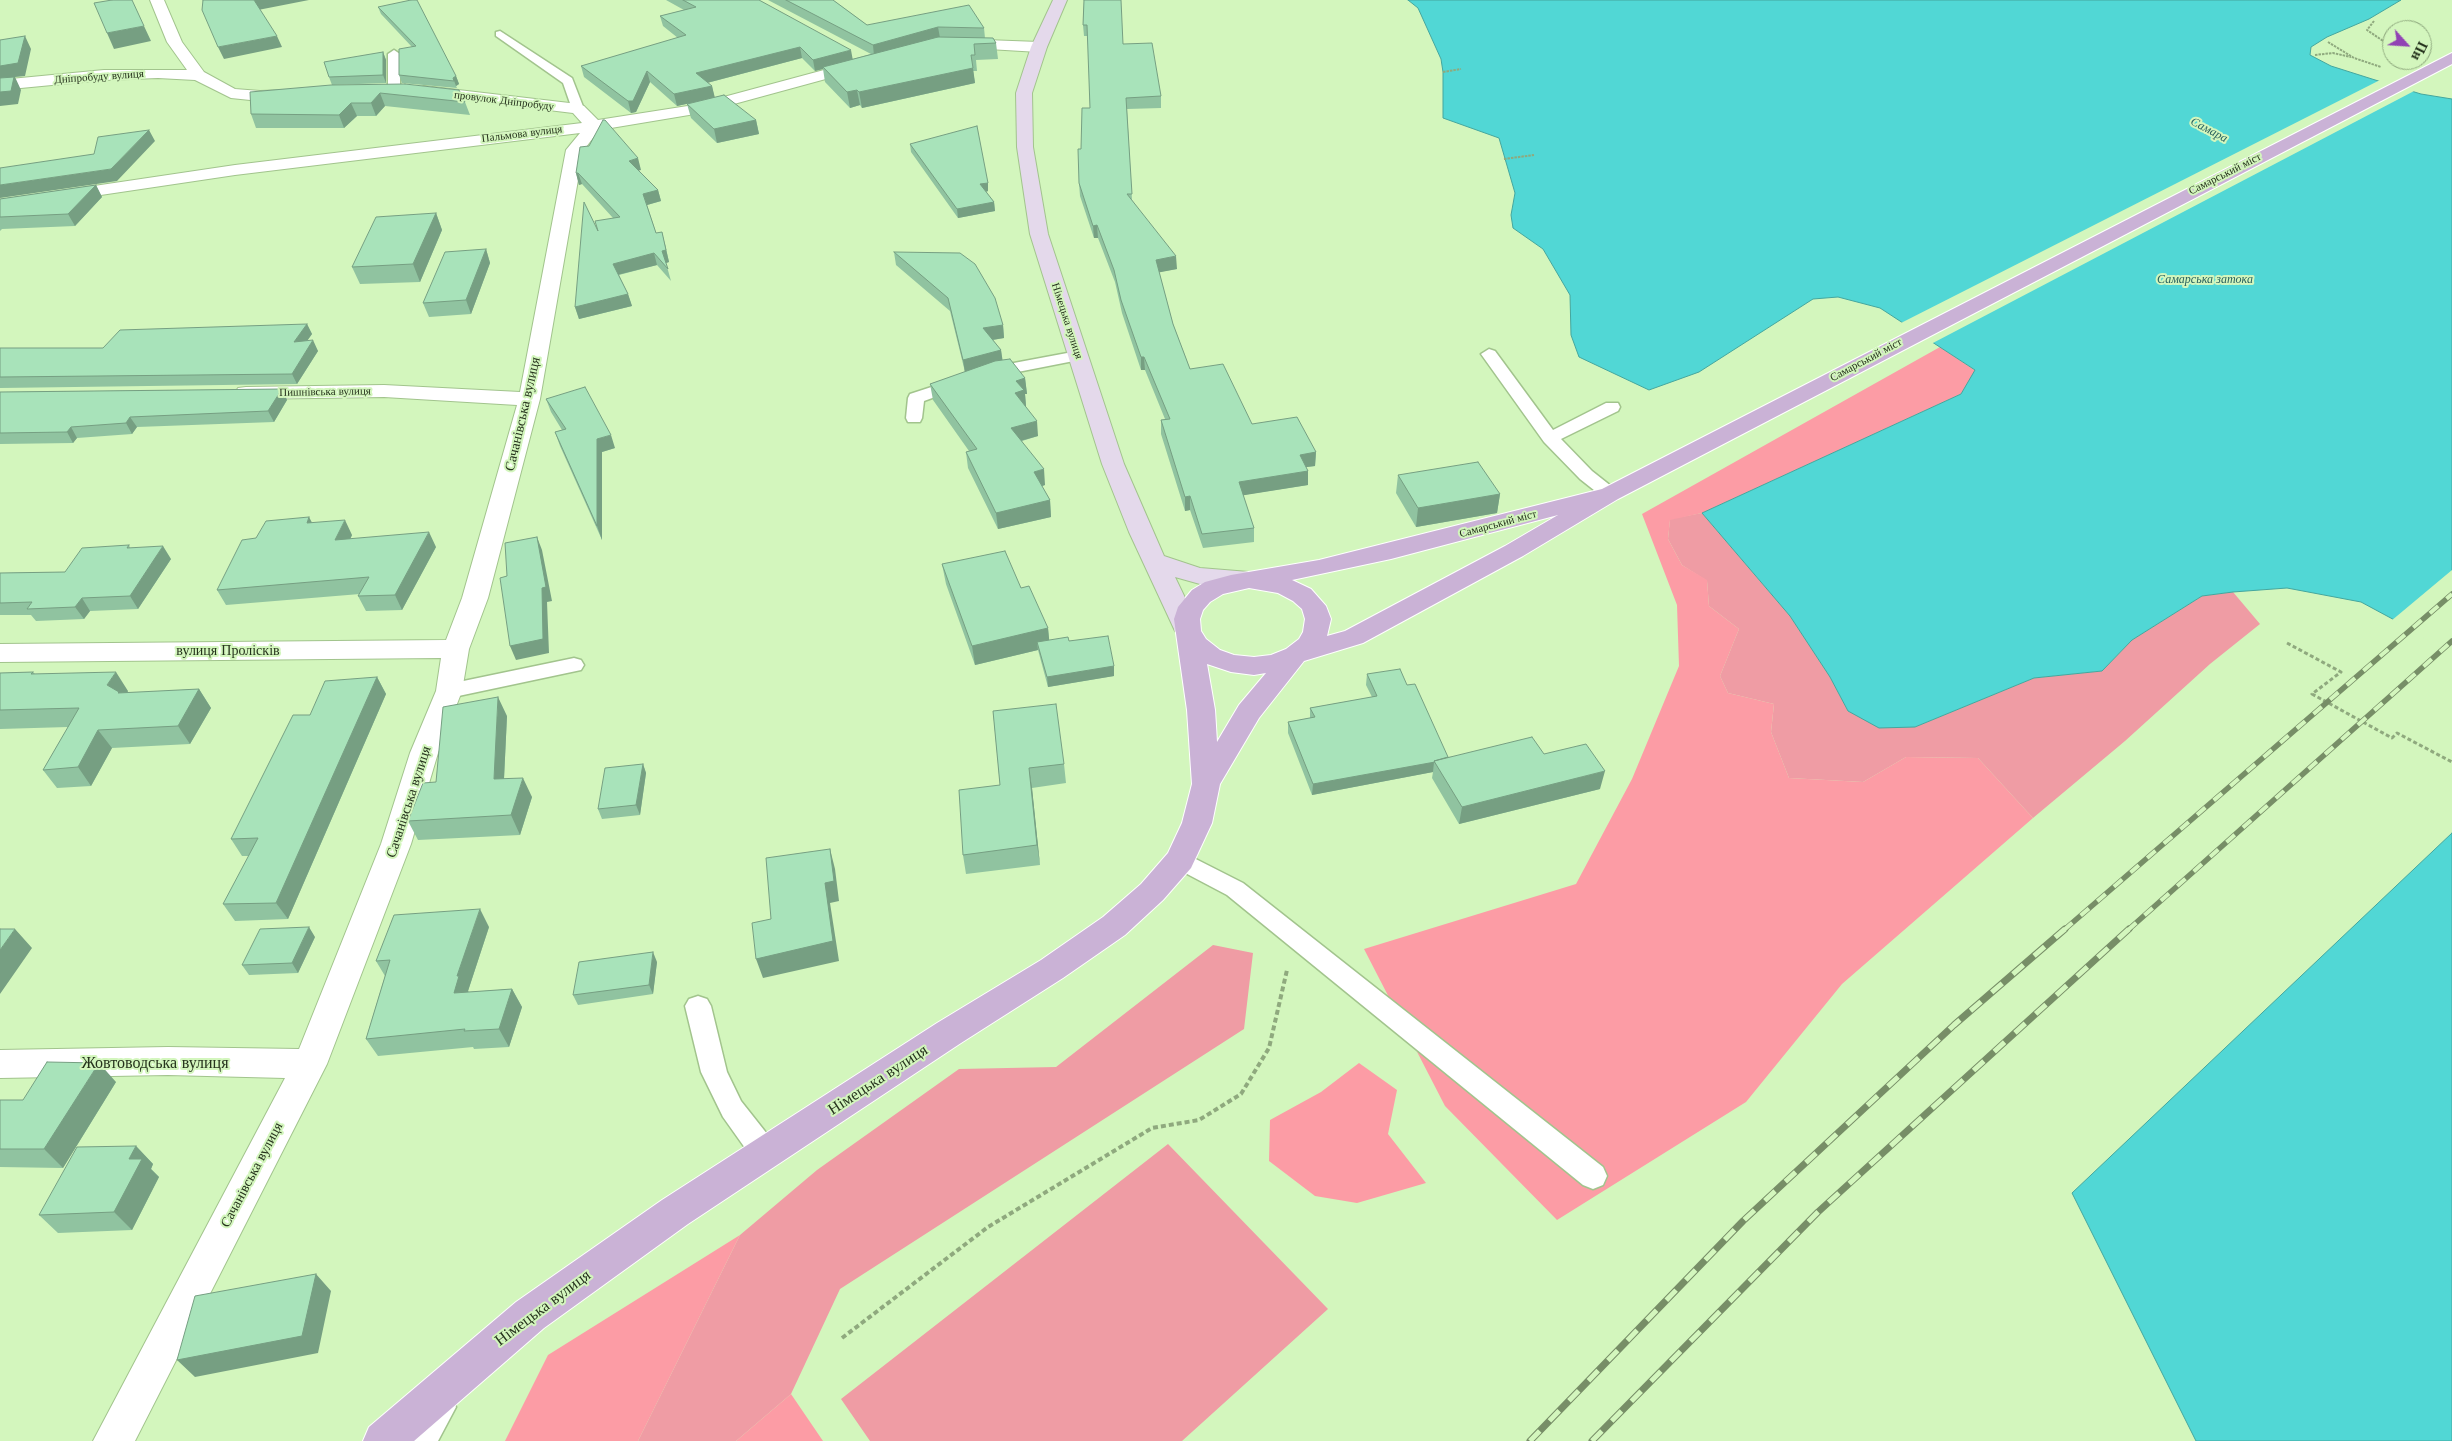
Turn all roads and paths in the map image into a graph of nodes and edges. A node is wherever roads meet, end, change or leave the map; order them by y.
1 (157, 0) edge
2 (1060, 0) edge
3 (2374, 20) dead end
4 (500, 34) dead end
5 (2382, 40) edge
6 (2328, 42) dead end
7 (940, 45) edge
8 (1039, 47) junction
9 (853, 53) dead end
10 (394, 54) dead end
11 (2315, 55) dead end
12 (2354, 58) junction
13 (2452, 58) edge
14 (2382, 67) edge
15 (1461, 69) dead end
16 (1443, 72) dead end
17 (198, 75) junction
18 (0, 85) edge
19 (386, 89) joint
20 (300, 94) edge
21 (586, 118) junction
22 (1534, 155) dead end
23 (1504, 160) dead end
24 (0, 205) edge
25 (1489, 354) dead end
26 (1078, 356) junction
27 (227, 393) edge
28 (529, 399) junction
29 (1612, 407) dead end
30 (914, 418) dead end
31 (1550, 438) junction
32 (1610, 494) junction
33 (1156, 561) junction
34 (1249, 580) junction
35 (1188, 631) junction
36 (2287, 643) dead end
37 (456, 650) junction
38 (0, 653) edge
39 (1296, 655) junction
40 (574, 665) dead end
41 (448, 691) junction
42 (2452, 762) edge
43 (1206, 784) junction
44 (1180, 860) junction
45 (1295, 935) junction
46 (698, 1006) dead end
47 (0, 1064) edge
48 (310, 1064) junction
49 (765, 1153) junction
50 (1593, 1176) dead end
51 (842, 1338) dead end
52 (460, 1374) junction
53 (114, 1441) edge
54 (383, 1441) edge
55 (420, 1441) edge

1 - 17 street
2 - 8 main road, Німецька вулиця
3 - 5 path
4 - 21 lane
6 - 12 path
7 - 8 street
8 - 26 main road, Німецька вулиця
9 - 21 street, Пальмова вулиця
10 - 19 lane
11 - 12 path
12 - 14 path
13 - 32 main road, Самарський міст
15 - 16 path
17 - 18 street, Дніпробуду вулиця
17 - 20 street
19 - 21 street, провулок Дніпробуду
21 - 24 street, Пальмова вулиця
21 - 28 street, Сачанівська вулиця
22 - 23 path
25 - 31 lane
26 - 30 lane
26 - 33 main road, Німецька вулиця
27 - 28 street, Пишнівська вулиця
28 - 37 street, Сачанівська вулиця
29 - 31 lane
31 - 32 lane
32 - 34 main road, Самарський міст
32 - 39 main road
33 - 34 main road
33 - 35 main road, Німецька вулиця
34 - 35 main road
34 - 39 main road
35 - 39 main road
35 - 43 main road
36 - 42 path
37 - 38 street, вулиця Пролісків
37 - 41 street, Сачанівська вулиця
39 - 43 main road, Німецька вулиця
40 - 41 lane
41 - 48 street, Сачанівська вулиця
43 - 44 main road, Німецька вулиця
44 - 45 lane
44 - 49 main road, Німецька вулиця
45 - 50 lane
45 - 51 path
46 - 49 lane
47 - 48 street, Жовтоводська вулиця
48 - 53 street, Сачанівська вулиця
49 - 52 main road, Німецька вулиця
52 - 54 main road, Німецька вулиця
52 - 55 lane

